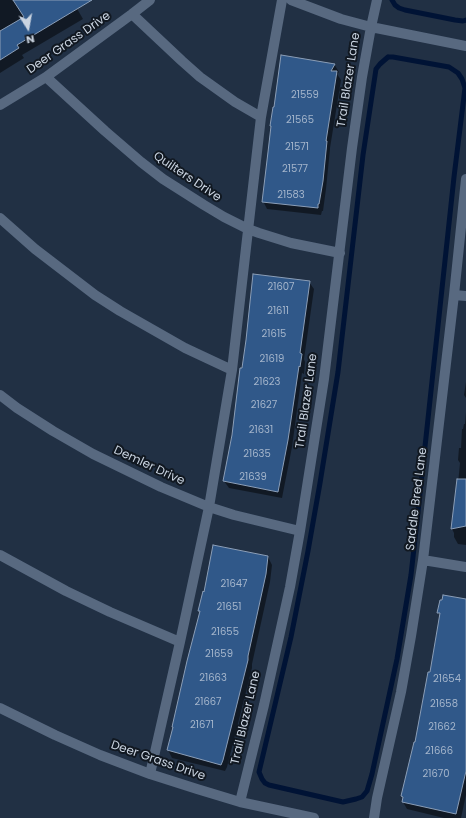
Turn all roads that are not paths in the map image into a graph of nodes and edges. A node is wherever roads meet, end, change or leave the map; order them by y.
1 (150, 0) edge
2 (282, 0) edge
3 (291, 0) edge
4 (377, 0) edge
5 (132, 14) junction
6 (371, 27) junction
7 (466, 46) edge
8 (46, 77) junction
9 (0, 105) edge
10 (261, 117) junction
11 (466, 179) edge
12 (0, 218) edge
13 (248, 228) junction
14 (340, 253) junction
15 (454, 294) junction
16 (466, 296) edge
17 (232, 370) junction
18 (0, 394) edge
19 (209, 507) junction
20 (300, 531) junction
21 (0, 555) edge
22 (423, 560) junction
23 (466, 567) edge
24 (180, 642) junction
25 (0, 708) edge
26 (150, 774) junction
27 (240, 802) junction
28 (314, 818) edge
29 (374, 818) edge

1 - 5 street, Deer Grass Drive
2 - 10 street
3 - 6 street
4 - 6 street, Trail Blazer Lane
5 - 8 street, Deer Grass Drive
5 - 10 street
6 - 7 street
6 - 14 street, Trail Blazer Lane
8 - 9 street, Deer Grass Drive
8 - 13 street, Quilters Drive
10 - 13 street
11 - 15 street, Saddle Bred Lane
12 - 17 street
13 - 14 street, Quilters Drive
13 - 17 street
14 - 20 street, Trail Blazer Lane
15 - 16 street
15 - 22 street, Saddle Bred Lane
17 - 19 street
18 - 19 street, Demler Drive
19 - 20 street, Demler Drive
19 - 24 street
20 - 27 street, Trail Blazer Lane
21 - 24 street
22 - 23 street
22 - 29 street, Saddle Bred Lane
24 - 26 street
25 - 26 street, Deer Grass Drive
26 - 27 street, Deer Grass Drive
27 - 28 street, Deer Grass Drive

